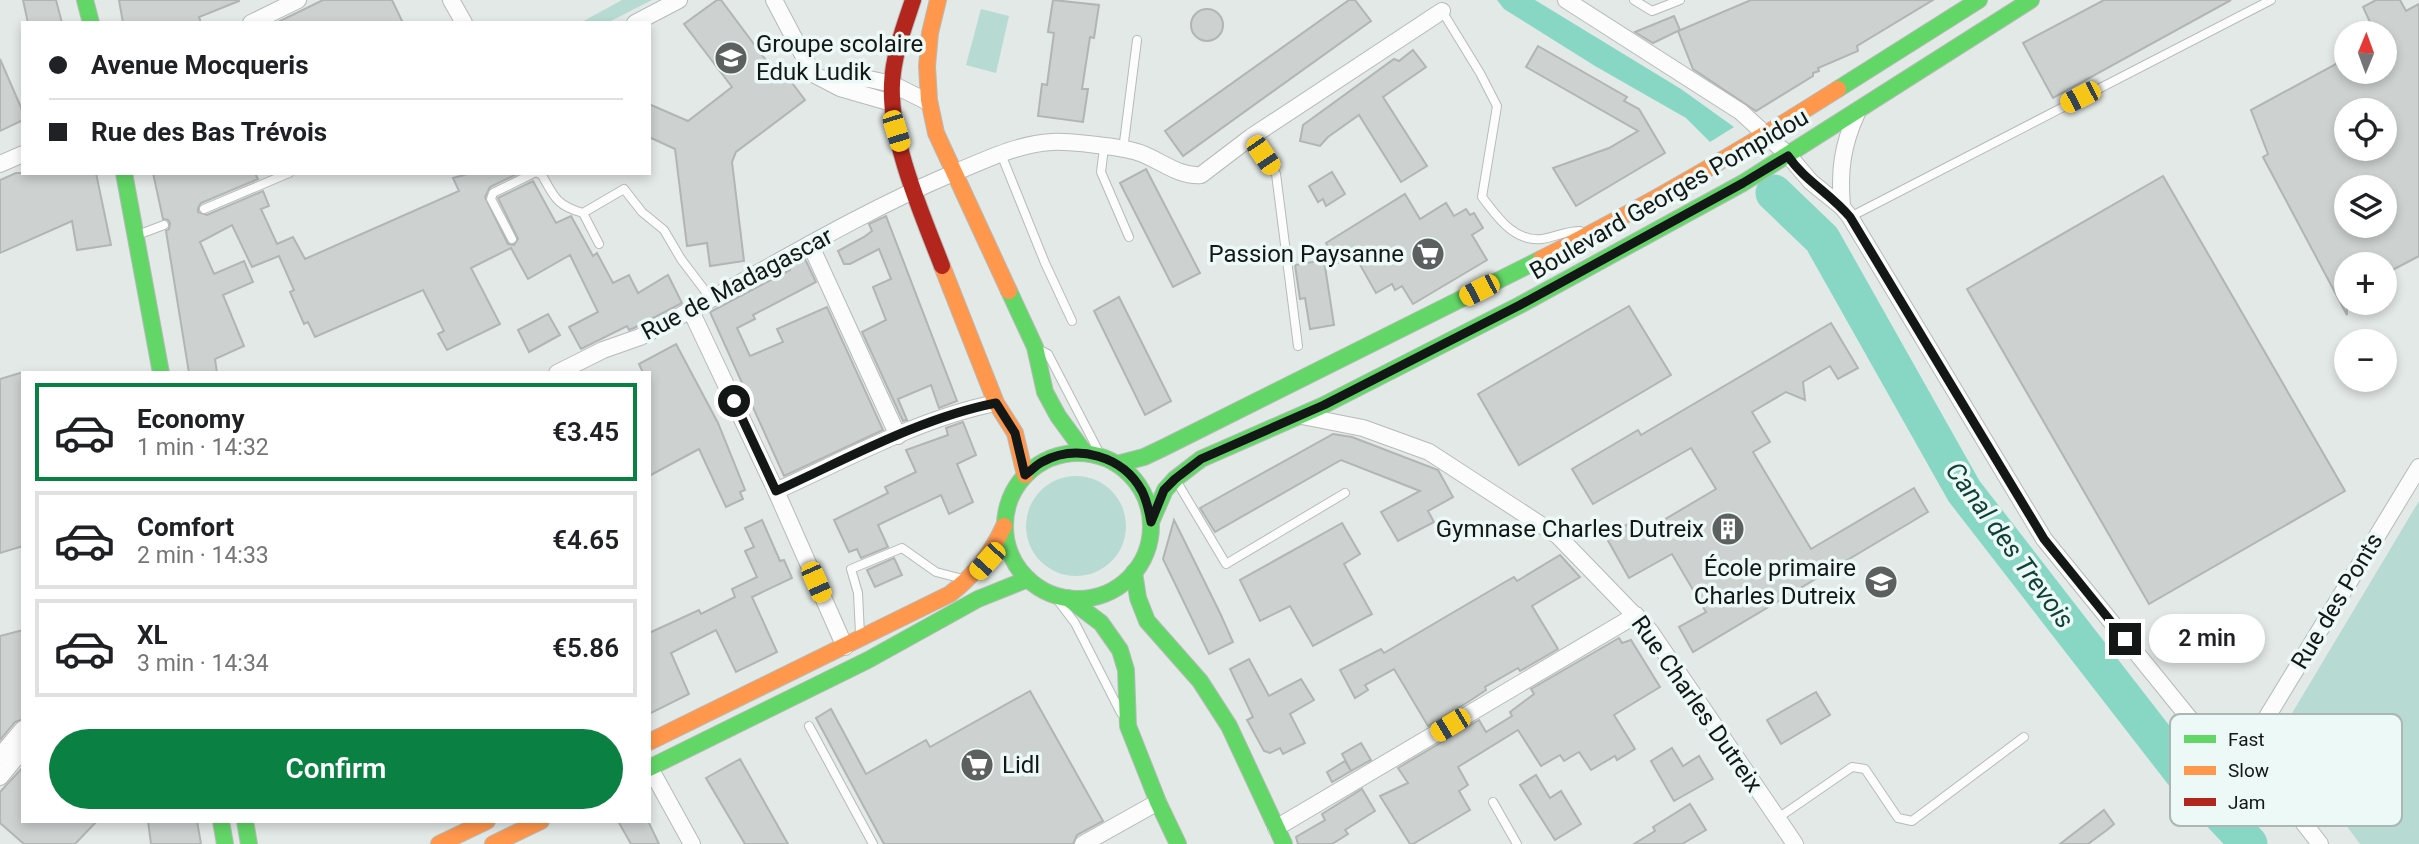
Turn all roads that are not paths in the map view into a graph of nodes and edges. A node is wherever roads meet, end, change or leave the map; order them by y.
1 (85, 0) edge
2 (298, 0) edge
3 (451, 0) edge
4 (679, 0) edge
5 (774, 0) edge
6 (913, 0) edge
7 (938, 0) edge
8 (1634, 0) edge
9 (1680, 0) edge
10 (1979, 0) edge
11 (2031, 0) edge
12 (2271, 0) edge
13 (1570, 1) edge
14 (1442, 10) joint
15 (90, 21) edge
16 (255, 21) edge
17 (463, 21) edge
18 (639, 21) edge
19 (1137, 40) dead end
20 (813, 74) junction
21 (892, 84) junction
22 (928, 102) junction
23 (892, 103) junction
24 (1857, 113) junction
25 (1765, 135) junction
26 (1251, 137) junction
27 (1104, 148) junction
28 (1123, 150) junction
29 (1001, 153) junction
30 (21, 155) edge
31 (1788, 156) junction
32 (0, 164) edge
33 (953, 174) junction
34 (124, 175) edge
35 (284, 175) edge
36 (532, 175) edge
37 (542, 175) edge
38 (914, 191) junction
39 (204, 209) dead end
40 (1846, 212) junction
41 (583, 213) junction
42 (164, 225) dead end
43 (1600, 230) junction
44 (138, 235) junction
45 (1129, 237) dead end
46 (512, 239) dead end
47 (599, 244) dead end
48 (810, 244) junction
49 (712, 300) junction
50 (691, 311) junction
51 (1072, 321) dead end
52 (1298, 346) dead end
53 (161, 371) edge
54 (561, 371) edge
55 (996, 403) junction
56 (1300, 415) junction
57 (898, 436) junction
58 (1093, 455) junction
59 (1117, 464) junction
60 (2419, 467) edge
61 (1025, 475) junction
62 (1175, 479) junction
63 (776, 491) junction
64 (1345, 493) dead end
65 (1151, 522) junction
66 (1004, 526) junction
67 (1134, 572) junction
68 (1028, 579) junction
69 (969, 580) junction
70 (1060, 596) junction
71 (1636, 615) junction
72 (860, 639) junction
73 (845, 647) junction
74 (2186, 714) edge
75 (2269, 714) edge
76 (809, 726) dead end
77 (1128, 726) junction
78 (21, 731) edge
79 (2024, 737) dead end
80 (651, 741) edge
81 (21, 751) edge
82 (0, 756) edge
83 (651, 768) edge
84 (651, 770) edge
85 (0, 777) edge
86 (1493, 802) dead end
87 (1158, 803) junction
88 (1777, 818) junction
89 (221, 823) edge
90 (245, 823) edge
91 (483, 823) edge
92 (537, 823) edge
93 (2306, 826) edge
94 (1276, 828) junction
95 (225, 844) edge
96 (249, 844) edge
97 (439, 844) edge
98 (493, 844) edge
99 (692, 844) edge
100 (873, 844) edge
101 (1083, 844) edge
102 (1178, 844) edge
103 (1284, 844) edge
104 (1517, 844) edge
105 (1795, 844) edge
106 (2320, 844) edge

1 - 15 main road
2 - 16 street
3 - 17 street
4 - 18 street
5 - 20 street
6 - 21 main road
7 - 22 main road
8 - 9 lane
10 - 25 main road, Boulevard Georges Pompidou
11 - 24 main road, Boulevard Georges Pompidou
12 - 40 lane
13 - 25 street
14 - 26 street
14 - 43 lane
19 - 28 lane
20 - 21 street
20 - 23 street
21 - 22 street
21 - 23 main road
22 - 33 main road
23 - 38 main road
24 - 31 main road, Boulevard Georges Pompidou
24 - 40 street
25 - 31 street
25 - 43 main road, Boulevard Georges Pompidou
26 - 28 street, Rue de Madagascar
26 - 52 lane
27 - 28 street, Rue de Madagascar
27 - 29 street, Rue de Madagascar
27 - 45 lane
29 - 33 street, Rue de Madagascar
29 - 51 lane
30 - 32 street
31 - 40 street
31 - 56 main road, Boulevard Georges Pompidou
33 - 38 street, Rue de Madagascar
33 - 58 main road
34 - 44 main road
35 - 39 lane
36 - 46 lane
37 - 41 lane
38 - 48 street, Rue de Madagascar
38 - 55 main road
40 - 74 street
41 - 47 lane
41 - 49 lane
42 - 44 lane
43 - 59 main road, Boulevard Georges Pompidou
44 - 53 main road
48 - 49 street, Rue de Madagascar
48 - 57 street
49 - 50 street, Rue de Madagascar
50 - 54 street, Rue de Madagascar
50 - 63 street
55 - 57 street
55 - 61 main road
56 - 62 main road, Boulevard Georges Pompidou
56 - 71 street, Rue Charles Dutreix
57 - 63 street
58 - 59 main road, Boulevard Georges Pompidou
58 - 61 main road
59 - 65 main road, Boulevard Georges Pompidou
60 - 75 street, Rue des Ponts
61 - 66 main road
62 - 64 lane
62 - 65 main road, Boulevard Georges Pompidou
63 - 73 street
65 - 67 main road, Boulevard Georges Pompidou
66 - 68 main road
66 - 69 main road
67 - 70 main road
67 - 94 main road
68 - 70 main road
68 - 83 main road
69 - 72 main road
69 - 72 lane
70 - 77 lane
70 - 77 main road
71 - 88 street, Rue Charles Dutreix
71 - 94 street
72 - 73 main road
73 - 80 main road
76 - 100 lane
77 - 87 main road
78 - 82 street
79 - 88 lane
81 - 85 street
84 - 99 street
86 - 104 lane
87 - 101 street
87 - 102 main road
88 - 105 street, Rue Charles Dutreix
89 - 95 main road
90 - 96 main road
91 - 97 main road
92 - 98 main road
93 - 106 street
94 - 103 main road

